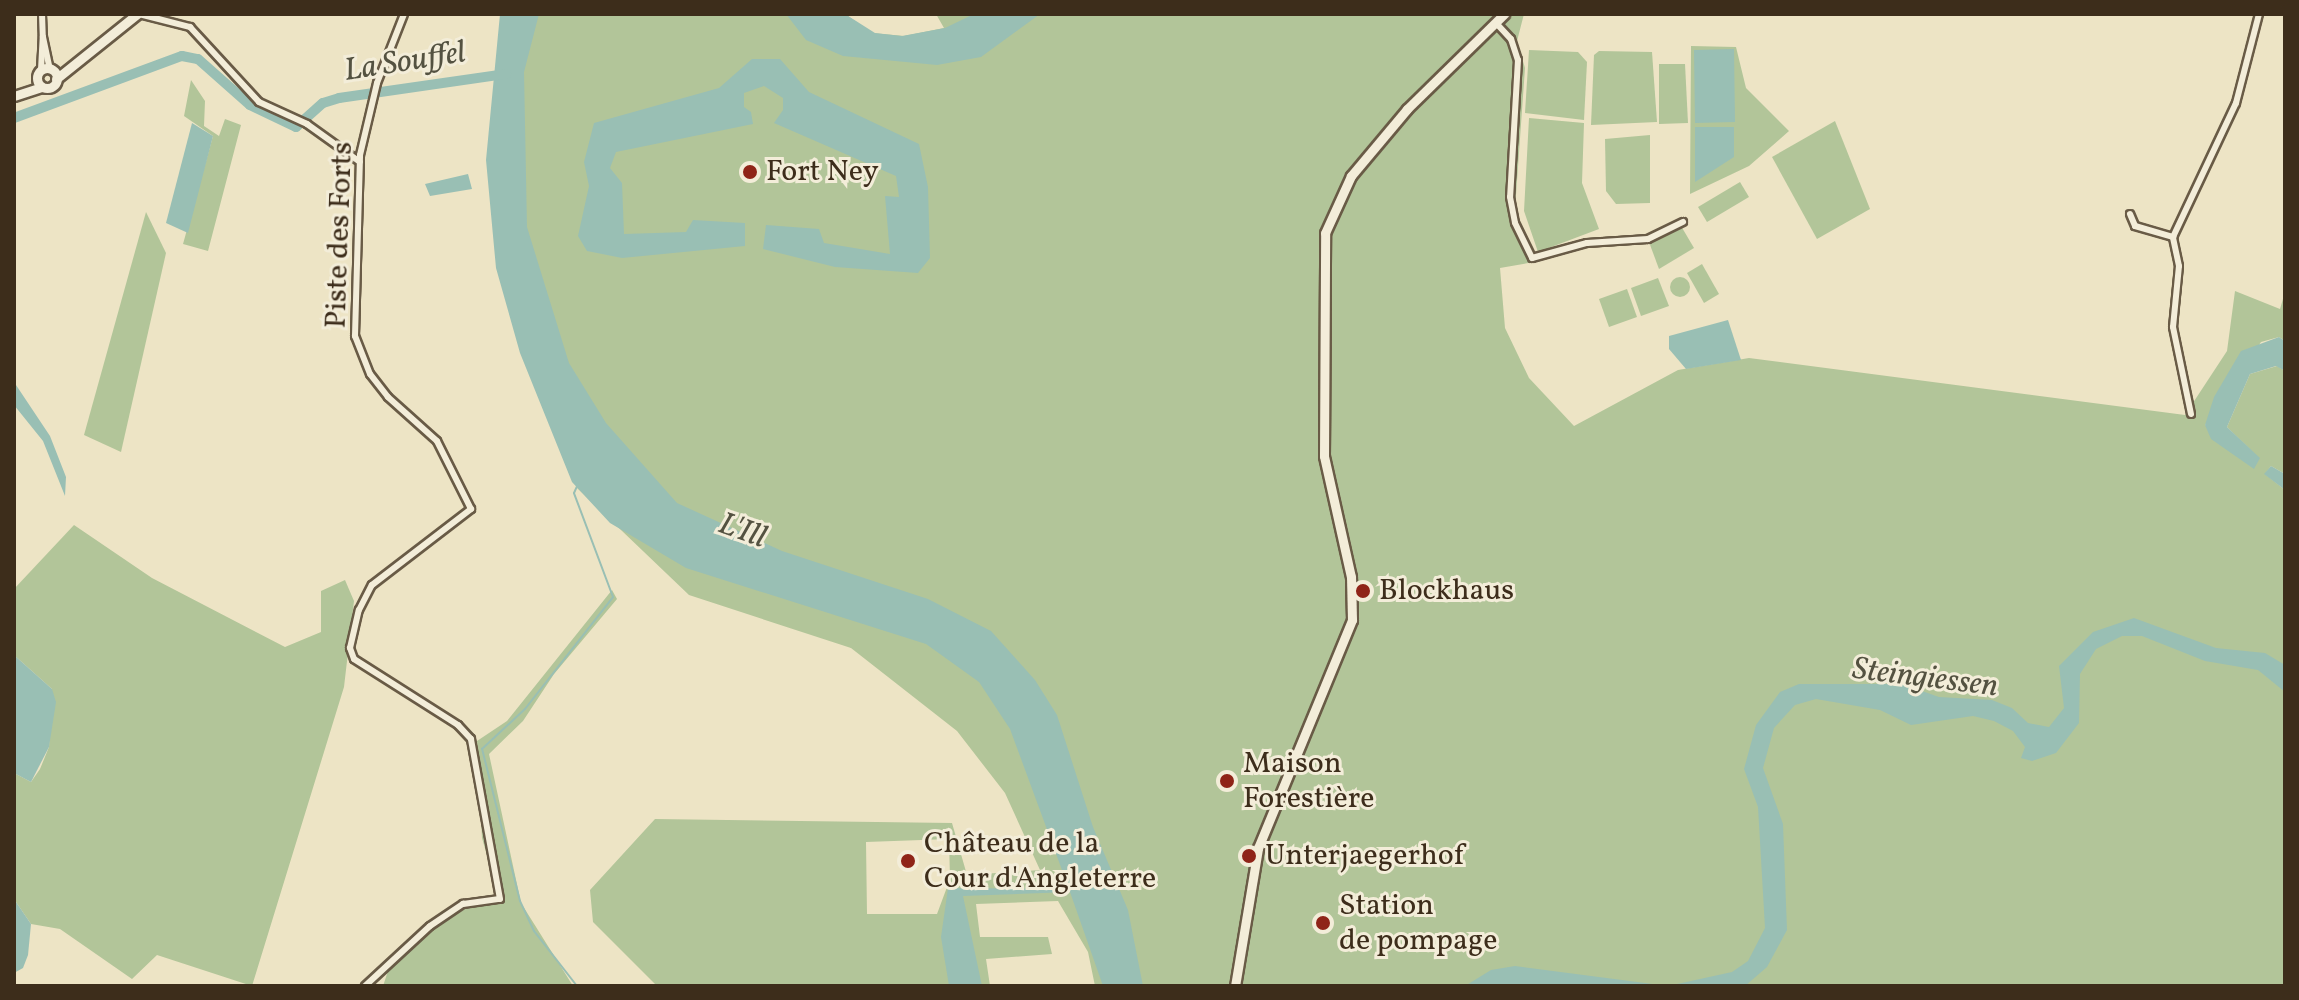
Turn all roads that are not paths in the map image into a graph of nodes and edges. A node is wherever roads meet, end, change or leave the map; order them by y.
1 (42, 14) edge
2 (138, 14) edge
3 (404, 14) edge
4 (1504, 14) edge
5 (2259, 14) edge
6 (1496, 23) junction
7 (46, 76) junction
8 (14, 94) edge
9 (360, 162) junction
10 (2130, 214) dead end
11 (1683, 222) dead end
12 (2173, 237) junction
13 (2191, 414) dead end
14 (365, 986) edge
15 (1235, 986) edge

1 - 7 street
2 - 7 main road
2 - 9 street
3 - 9 street, Piste des Forts
4 - 6 main road
5 - 12 street
6 - 11 street
6 - 15 main road
7 - 8 main road
9 - 14 street, Piste des Forts
10 - 12 street
12 - 13 street

